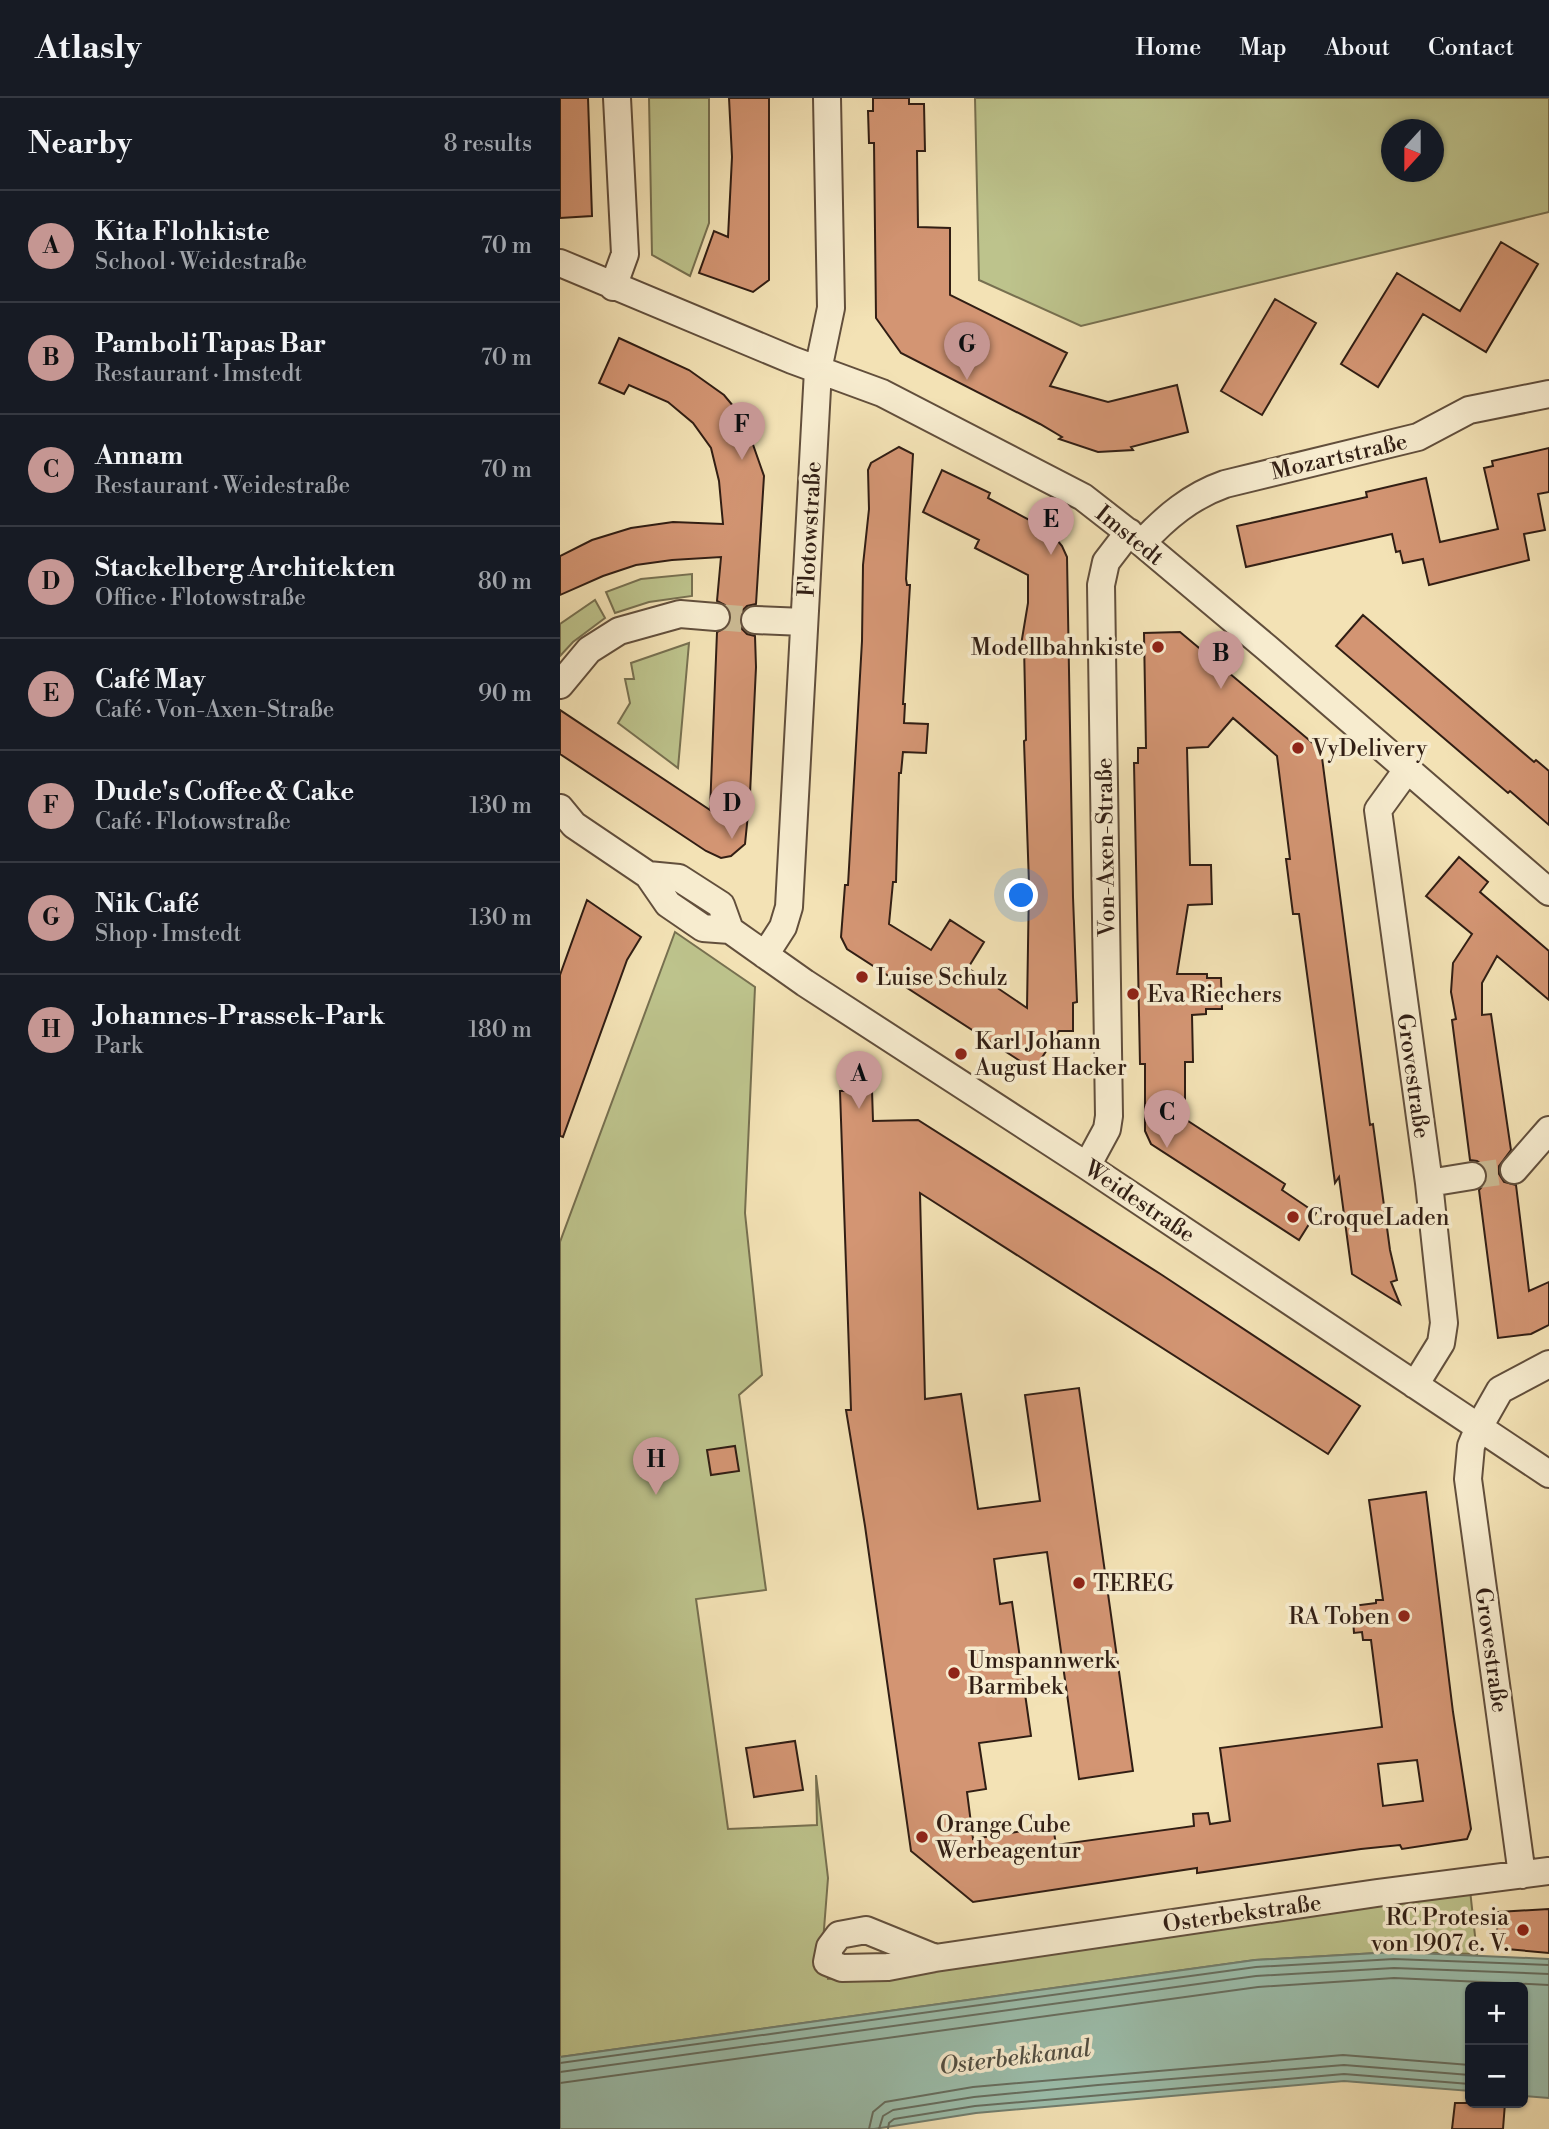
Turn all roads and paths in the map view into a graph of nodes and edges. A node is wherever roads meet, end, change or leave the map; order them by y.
1 (617, 98) edge
2 (827, 98) edge
3 (560, 263) edge
4 (614, 287) junction
5 (818, 370) junction
6 (1549, 394) edge
7 (1135, 538) junction
8 (716, 617) tunnel mouth
9 (755, 620) tunnel mouth
10 (804, 622) junction
11 (560, 685) edge
12 (1407, 771) junction
13 (565, 818) edge
14 (1549, 892) edge
15 (765, 955) junction
16 (1549, 1130) edge
17 (1087, 1166) junction
18 (1514, 1170) tunnel mouth
19 (1472, 1176) tunnel mouth
20 (1429, 1183) junction
21 (1549, 1364) edge
22 (1415, 1385) junction
23 (1479, 1427) junction
24 (1549, 1474) edge
25 (1549, 1871) edge
26 (1522, 1875) junction
27 (935, 1958) dead end

1 - 4 street
2 - 5 street, Flotowstraße
3 - 4 street, Imstedt
4 - 5 street, Imstedt
5 - 7 street, Imstedt
5 - 10 street, Flotowstraße
6 - 7 street, Mozartstraße
7 - 12 street, Imstedt
7 - 17 street, Von-Axen-Straße
8 - 11 street
9 - 10 street
10 - 15 street, Flotowstraße
12 - 14 street, Imstedt
12 - 20 street, Grovestraße
13 - 15 street, Weidestraße
15 - 17 street, Weidestraße
16 - 18 street
17 - 22 street, Weidestraße
19 - 20 street
20 - 22 street, Grovestraße
21 - 23 street, Grovestraße
22 - 23 street, Weidestraße
23 - 24 street, Weidestraße
23 - 26 street, Grovestraße
25 - 26 street, Osterbekstraße
26 - 27 street, Osterbekstraße

